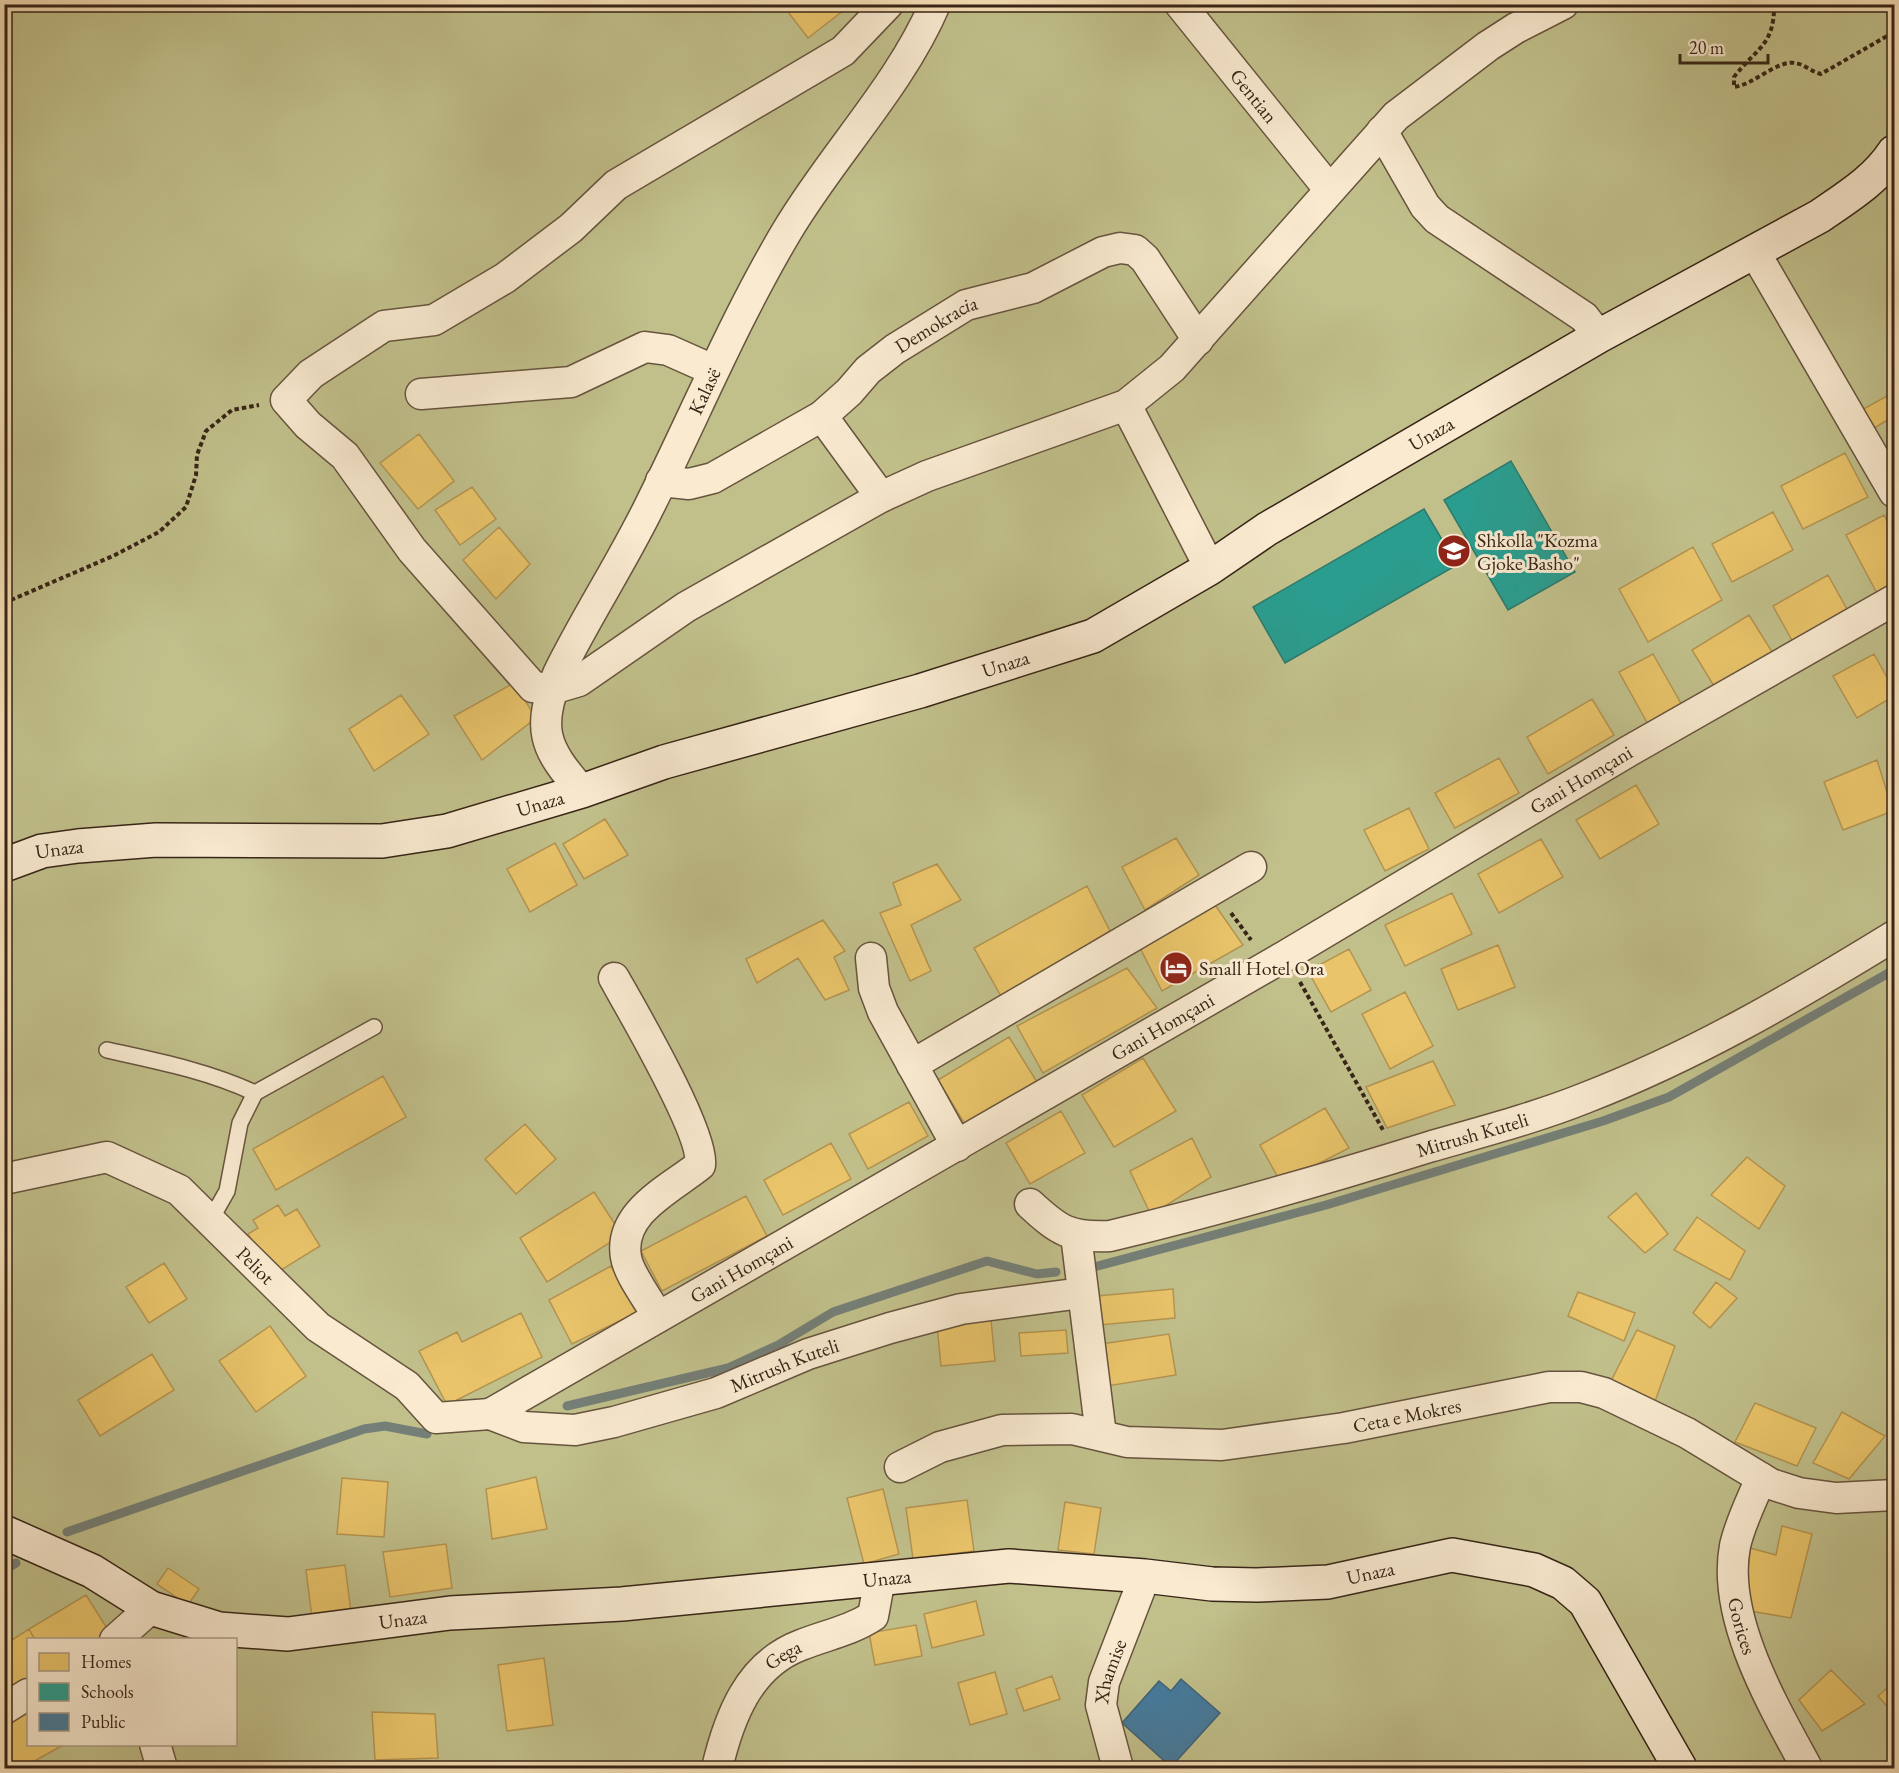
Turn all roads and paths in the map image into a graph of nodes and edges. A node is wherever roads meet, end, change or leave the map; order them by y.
1 (888, 4) edge
2 (935, 4) edge
3 (1180, 4) edge
4 (1563, 4) edge
5 (1774, 4) edge
6 (1894, 32) edge
7 (1382, 131) junction
8 (1894, 152) edge
9 (1329, 189) junction
10 (1754, 251) junction
11 (1599, 336) junction
12 (1198, 339) junction
13 (713, 370) junction
14 (420, 394) dead end
15 (286, 400) junction
16 (1126, 405) junction
17 (822, 416) junction
18 (661, 481) junction
19 (1894, 492) edge
20 (881, 496) junction
21 (1210, 568) junction
22 (1894, 600) edge
23 (4, 603) edge
24 (552, 689) junction
25 (582, 791) junction
26 (4, 865) edge
27 (1251, 867) dead end
28 (1217, 886) junction
29 (1894, 936) edge
30 (1285, 956) junction
31 (871, 958) dead end
32 (614, 978) dead end
33 (374, 1027) dead end
34 (107, 1050) dead end
35 (912, 1065) junction
36 (255, 1093) junction
37 (957, 1146) junction
38 (1398, 1157) junction
39 (4, 1179) edge
40 (1030, 1204) dead end
41 (210, 1221) junction
42 (1076, 1235) junction
43 (1082, 1293) junction
44 (658, 1317) junction
45 (490, 1414) junction
46 (1101, 1435) junction
47 (900, 1467) dead end
48 (1761, 1478) junction
49 (1894, 1495) edge
50 (4, 1532) edge
51 (1145, 1575) junction
52 (880, 1578) junction
53 (150, 1624) edge
54 (119, 1638) edge
55 (27, 1695) edge
56 (4, 1709) edge
57 (156, 1746) edge
58 (162, 1768) edge
59 (717, 1768) edge
60 (1118, 1768) edge
61 (1680, 1768) edge
62 (1807, 1768) edge

1 - 15 street
2 - 13 street, Kalasë
3 - 9 street, Gentian
4 - 7 street
5 - 6 path
7 - 9 street
7 - 11 street
8 - 10 main road, Unaza
9 - 12 street
10 - 11 main road, Unaza
10 - 19 street
11 - 21 main road, Unaza
12 - 16 street
12 - 17 street, Demokracia
13 - 14 street
13 - 18 street, Kalasë
15 - 23 path
15 - 24 street
16 - 20 street
16 - 21 street
17 - 18 street, Demokracia
17 - 20 street
18 - 24 street, Kalasë
20 - 24 street
21 - 25 main road, Unaza
22 - 30 street, Gani Homçani
24 - 25 street, Kalasë
25 - 26 main road, Unaza
27 - 28 street
28 - 30 path
28 - 35 street
29 - 38 street, Mitrush Kuteli
30 - 37 street, Gani Homçani
30 - 38 path
31 - 35 street
32 - 44 street
33 - 36 lane
34 - 36 lane
35 - 37 street
36 - 41 lane
37 - 44 street, Gani Homçani
38 - 42 street, Mitrush Kuteli
39 - 41 street, Peliot
40 - 42 street, Mitrush Kuteli
41 - 45 street, Peliot
42 - 43 street
43 - 45 street, Mitrush Kuteli
43 - 46 street
44 - 45 street, Gani Homçani
46 - 47 street, Ceta e Mokres
46 - 48 street, Ceta e Mokres
48 - 49 street, Ceta e Mokres
48 - 62 street, Gorices
50 - 53 main road, Unaza
51 - 52 main road, Unaza
51 - 60 street, Xhamise
51 - 61 main road, Unaza
52 - 53 main road, Unaza
52 - 59 street, Gega
53 - 54 street
55 - 56 street
57 - 58 street

